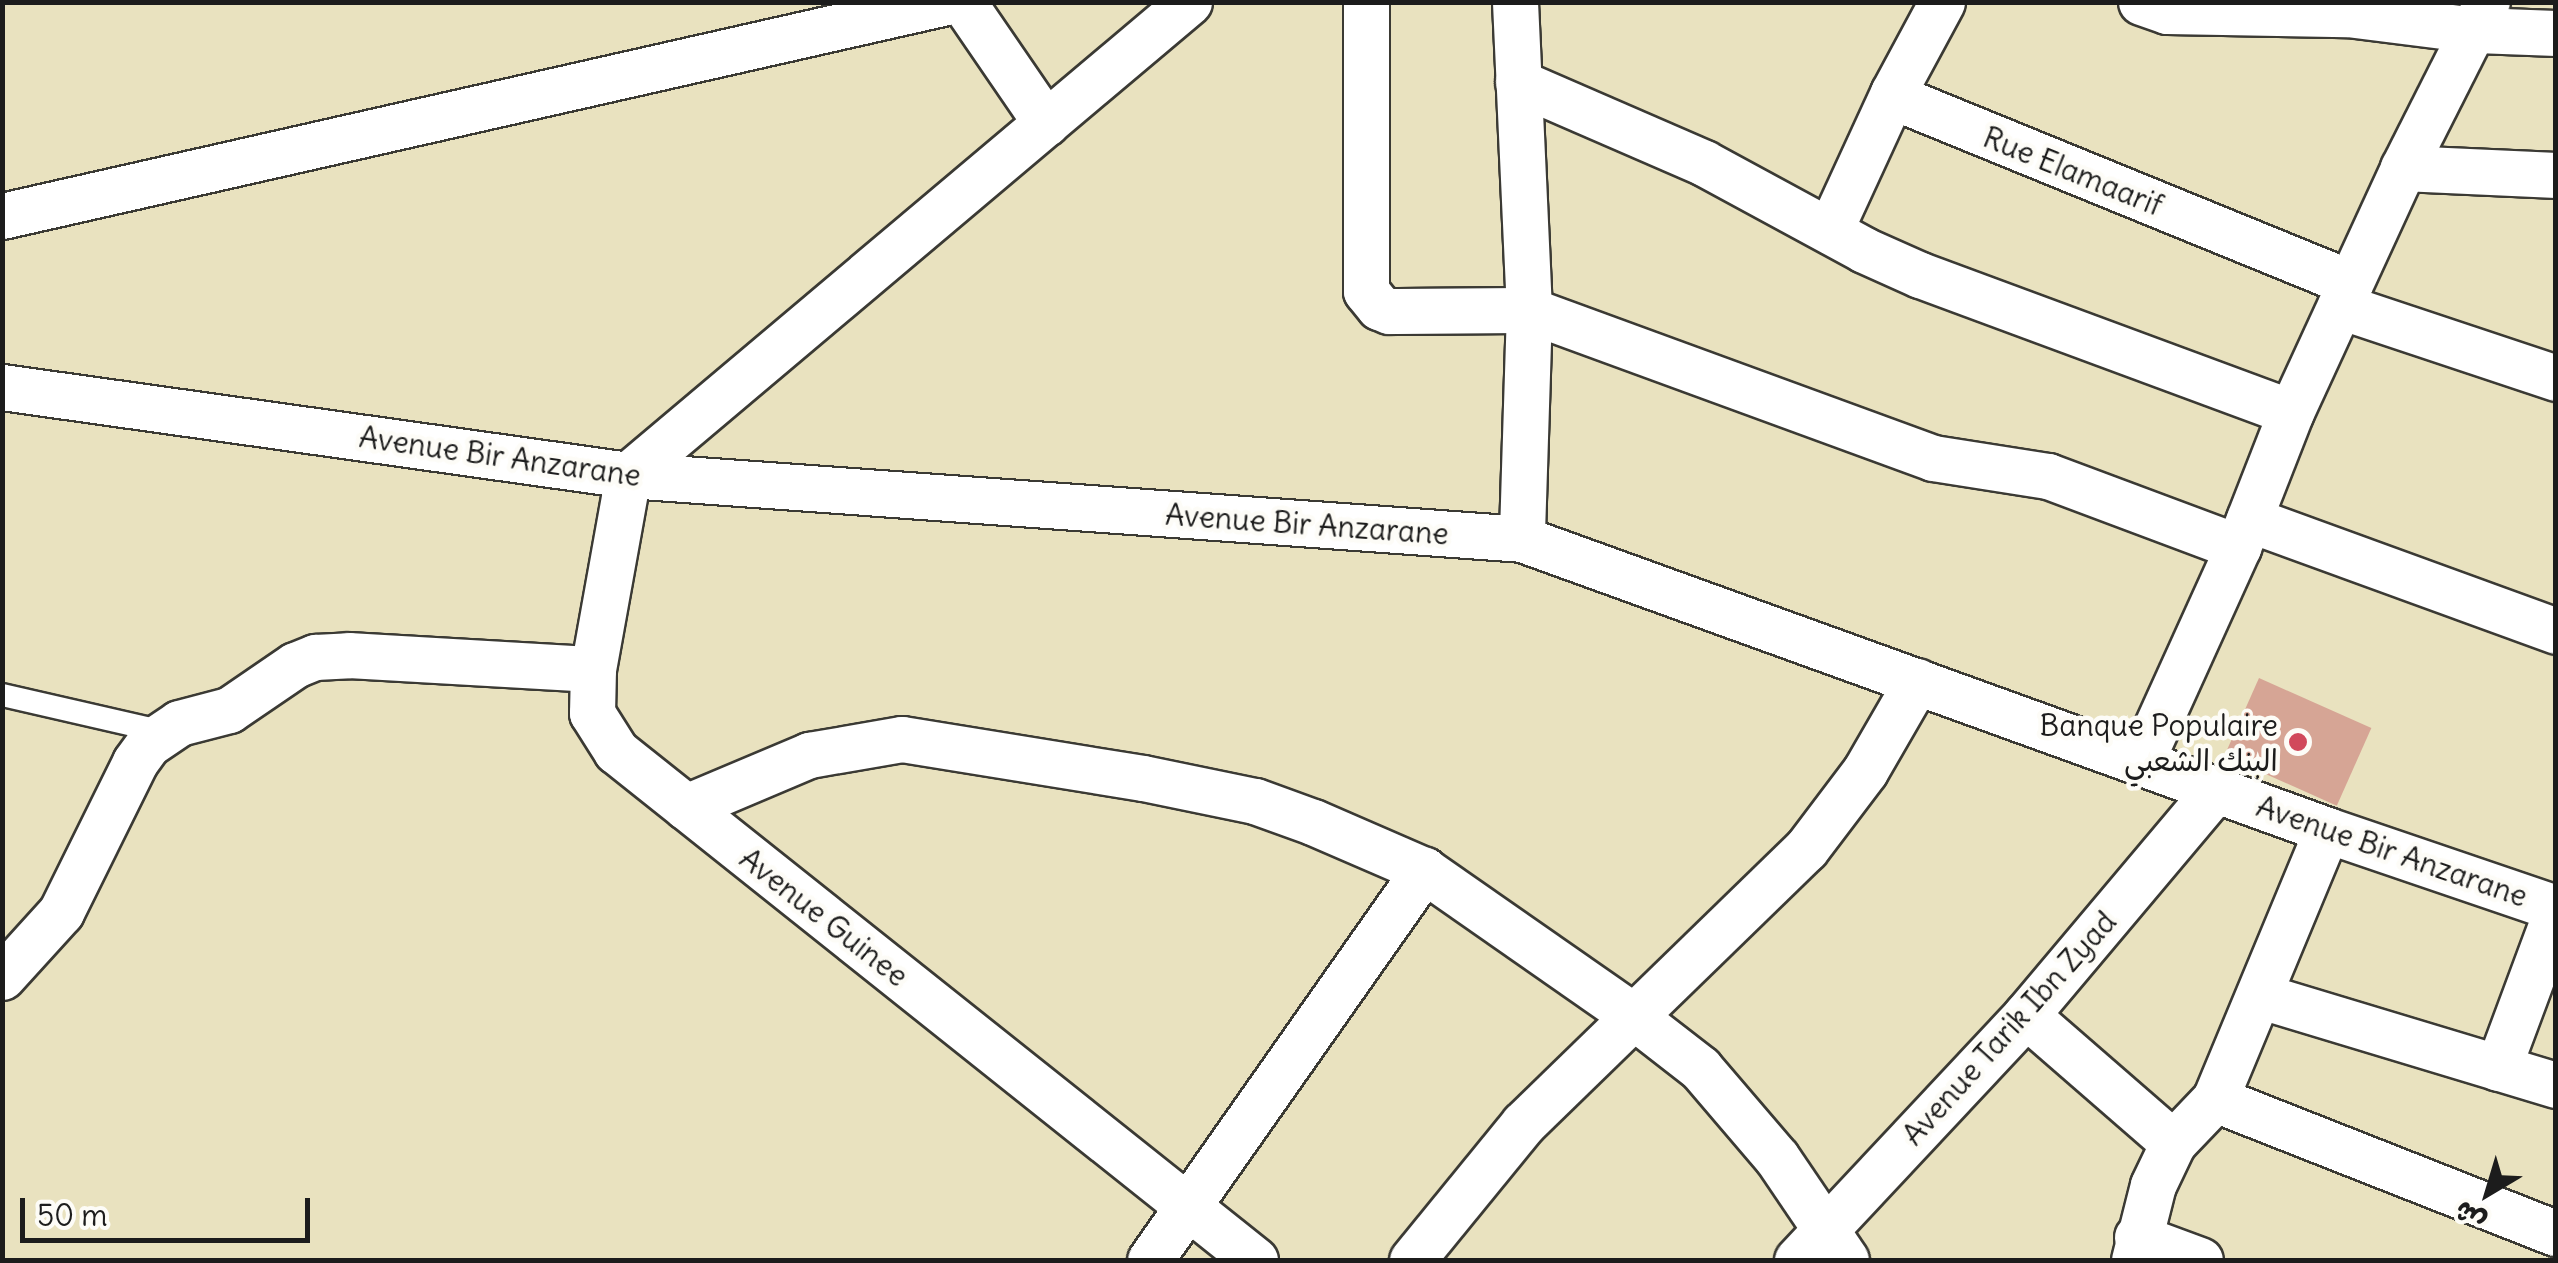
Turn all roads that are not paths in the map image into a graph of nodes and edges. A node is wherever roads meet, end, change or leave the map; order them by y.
1 (946, 2) edge
2 (963, 2) edge
3 (1189, 2) edge
4 (1366, 2) edge
5 (1515, 2) edge
6 (1942, 2) edge
7 (2141, 2) edge
8 (2482, 16) edge
9 (2556, 33) edge
10 (1518, 82) junction
11 (1893, 92) junction
12 (1046, 123) junction
13 (2403, 168) junction
14 (2548, 181) edge
15 (2, 216) edge
16 (1830, 230) junction
17 (2345, 294) junction
18 (1528, 310) junction
19 (2556, 378) edge
20 (2, 387) edge
21 (2291, 412) junction
22 (628, 475) junction
23 (2244, 533) junction
24 (1522, 540) junction
25 (2556, 631) edge
26 (593, 670) junction
27 (1916, 681) junction
28 (2, 695) edge
29 (164, 732) junction
30 (2141, 761) junction
31 (2216, 790) junction
32 (686, 807) junction
33 (2327, 830) junction
34 (1424, 870) junction
35 (2556, 910) edge
36 (2, 977) edge
37 (2261, 996) junction
38 (2026, 1014) junction
39 (1633, 1016) junction
40 (2498, 1068) junction
41 (2556, 1085) edge
42 (2216, 1099) junction
43 (2173, 1143) junction
44 (1187, 1205) junction
45 (2556, 1233) edge
46 (2135, 1249) edge
47 (1822, 1251) edge
48 (1150, 1260) edge
49 (1255, 1260) edge
50 (1412, 1260) edge
51 (2200, 1260) edge

1 - 15 street
2 - 12 street
3 - 12 street
4 - 18 street
5 - 10 street
6 - 11 street
7 - 8 street
8 - 9 street
8 - 13 street
10 - 16 street
10 - 18 street
11 - 16 street
11 - 17 street, Rue Elamaarif
12 - 22 street
13 - 14 street
13 - 17 street
16 - 21 street
17 - 19 street, Rue Elamaarif
17 - 21 street
18 - 23 street
18 - 24 street
20 - 22 street, Avenue Bir Anzarane
21 - 23 street
22 - 24 street, Avenue Bir Anzarane
22 - 26 street, Avenue Guinee
23 - 25 street
23 - 30 street
24 - 27 street, Avenue Bir Anzarane
26 - 29 street
26 - 32 street, Avenue Guinee
27 - 30 street, Avenue Bir Anzarane
27 - 39 street
28 - 29 lane
29 - 36 street
30 - 31 street, Avenue Bir Anzarane
31 - 33 street, Avenue Bir Anzarane
31 - 38 street, Avenue Tarik Ibn Zyad
32 - 34 street
32 - 44 street, Avenue Guinee
33 - 35 street, Avenue Bir Anzarane
33 - 37 street
34 - 39 street
34 - 44 street
35 - 40 street
37 - 40 street
37 - 42 street
38 - 43 street
38 - 47 street, Avenue Tarik Ibn Zyad
39 - 47 street
39 - 50 street
40 - 41 street
42 - 43 street
42 - 45 street
43 - 46 street
44 - 48 street
44 - 49 street, Avenue Guinee
46 - 51 street

